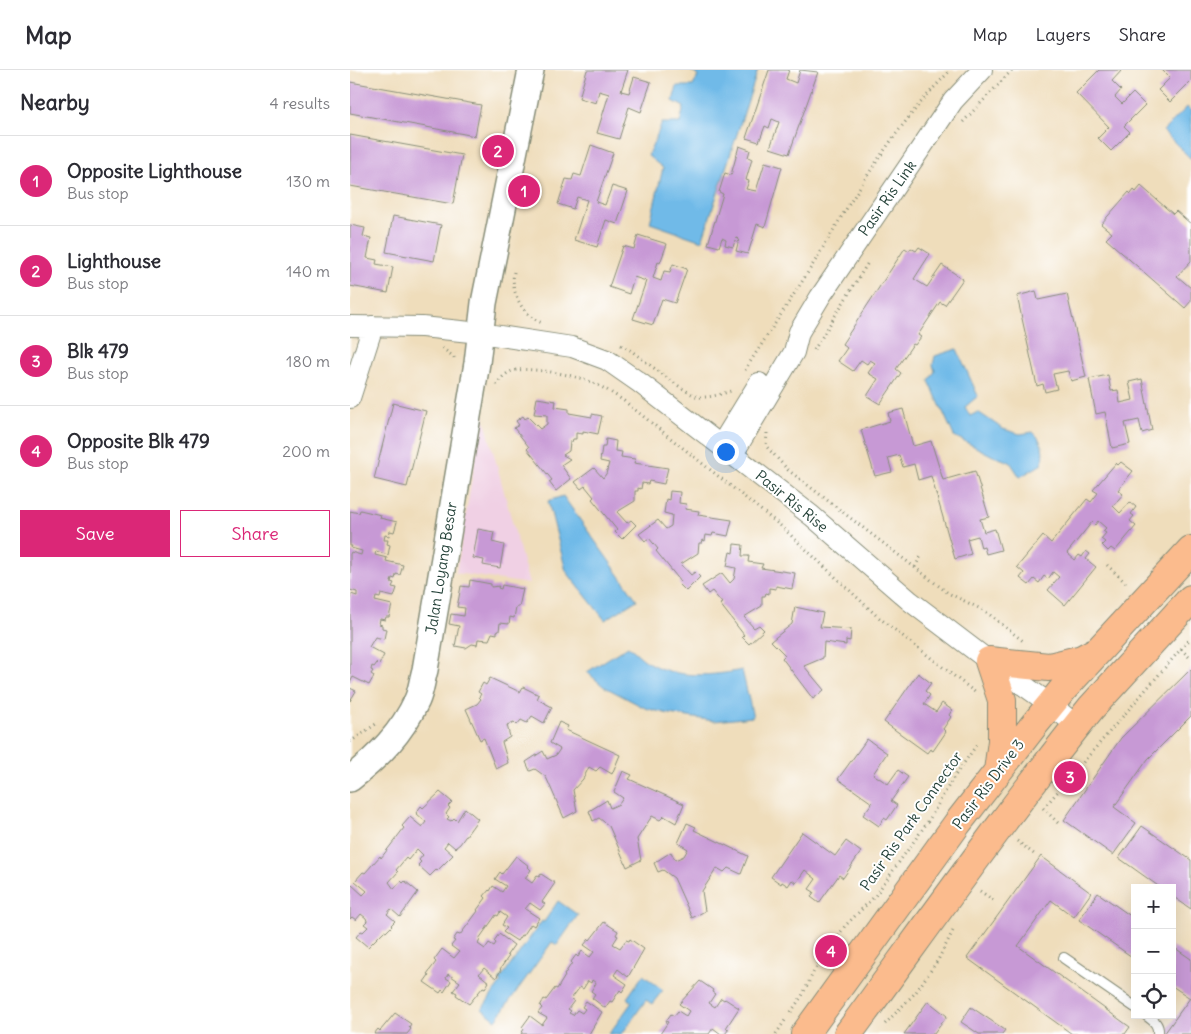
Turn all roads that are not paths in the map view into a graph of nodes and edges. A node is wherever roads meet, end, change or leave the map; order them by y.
1 (531, 70) edge
2 (982, 70) edge
3 (350, 326) edge
4 (374, 326) junction
5 (480, 333) junction
6 (350, 398) edge
7 (727, 450) junction
8 (1191, 550) edge
9 (1191, 599) edge
10 (1100, 650) junction
11 (989, 661) junction
12 (1050, 704) junction
13 (1077, 726) junction
14 (998, 771) junction
15 (350, 779) edge
16 (1064, 958) dead end
17 (1131, 1004) edge
18 (1152, 1019) edge
19 (806, 1034) edge
20 (848, 1034) edge
21 (1158, 1034) edge

1 - 5 street, Jalan Loyang Besar
2 - 7 street, Pasir Ris Link
3 - 4 street
4 - 5 street
4 - 6 street
5 - 7 street, Pasir Ris Rise
5 - 15 street, Jalan Loyang Besar
7 - 11 street, Pasir Ris Rise
8 - 10 main road, Pasir Ris Drive 3
9 - 13 main road
10 - 11 main road
10 - 12 main road, Pasir Ris Drive 3
11 - 12 street, Pasir Ris Rise
11 - 14 main road
12 - 13 street, Pasir Ris Rise
12 - 14 main road, Pasir Ris Drive 3
13 - 20 main road
14 - 19 main road, Pasir Ris Drive 3
16 - 17 lane
18 - 21 lane

